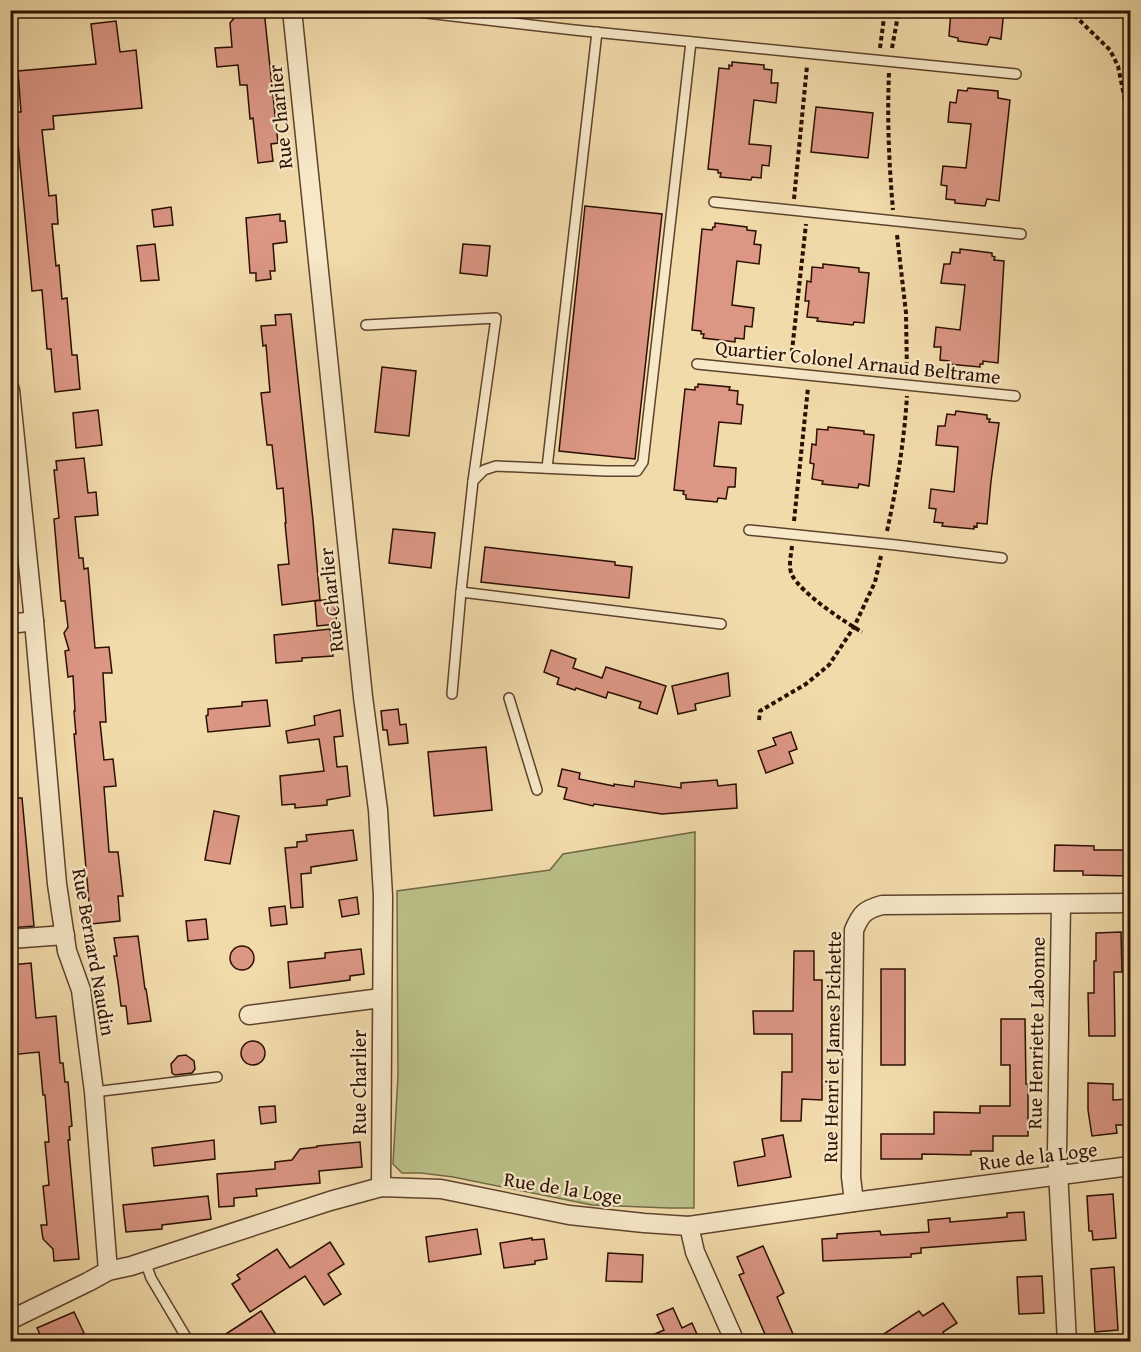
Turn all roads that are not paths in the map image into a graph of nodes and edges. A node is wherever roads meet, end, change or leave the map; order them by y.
1 (292, 10) edge
2 (401, 10) edge
3 (597, 32) junction
4 (691, 42) junction
5 (1016, 74) dead end
6 (714, 202) dead end
7 (1021, 234) dead end
8 (366, 325) dead end
9 (697, 364) dead end
10 (10, 390) edge
11 (1015, 396) dead end
12 (547, 468) junction
13 (473, 481) junction
14 (750, 530) dead end
15 (1002, 558) dead end
16 (461, 592) junction
17 (34, 621) junction
18 (10, 624) edge
19 (721, 624) dead end
20 (452, 694) dead end
21 (509, 698) dead end
22 (537, 790) dead end
23 (1131, 903) edge
24 (1061, 904) junction
25 (65, 934) junction
26 (10, 939) edge
27 (381, 998) junction
28 (249, 1015) dead end
29 (217, 1077) dead end
30 (94, 1092) junction
31 (1131, 1166) edge
32 (1058, 1176) junction
33 (381, 1187) junction
34 (854, 1202) junction
35 (689, 1226) junction
36 (145, 1261) junction
37 (108, 1271) junction
38 (10, 1320) edge
39 (189, 1341) edge
40 (735, 1341) edge
41 (1067, 1341) edge

1 - 27 street, Rue Charlier
2 - 3 lane
3 - 4 lane
3 - 12 lane
4 - 5 lane
4 - 12 lane
6 - 7 lane
8 - 13 lane
9 - 11 lane, Quartier Colonel Arnaud Beltrame
10 - 17 street, Rue Bernard Naudin
12 - 13 lane
13 - 16 lane
14 - 15 lane
16 - 19 lane
16 - 20 lane
17 - 18 street
17 - 25 street, Rue Bernard Naudin
21 - 22 lane
23 - 24 street, Rue Henri et James Pichette
24 - 32 street, Rue Henriette Labonne
24 - 34 street, Rue Henri et James Pichette
25 - 26 street
25 - 30 street, Rue Bernard Naudin
27 - 28 street
27 - 33 street, Rue Charlier
29 - 30 lane
30 - 37 street, Rue Bernard Naudin
31 - 32 street, Rue de la Loge
32 - 34 street, Rue de la Loge
32 - 41 street, Rue Henriette Labonne
33 - 35 street, Rue de la Loge
33 - 36 street, Rue de la Loge
34 - 35 street, Rue de la Loge
35 - 40 street
36 - 37 street, Rue de la Loge
36 - 39 lane
37 - 38 street, Rue de la Loge

